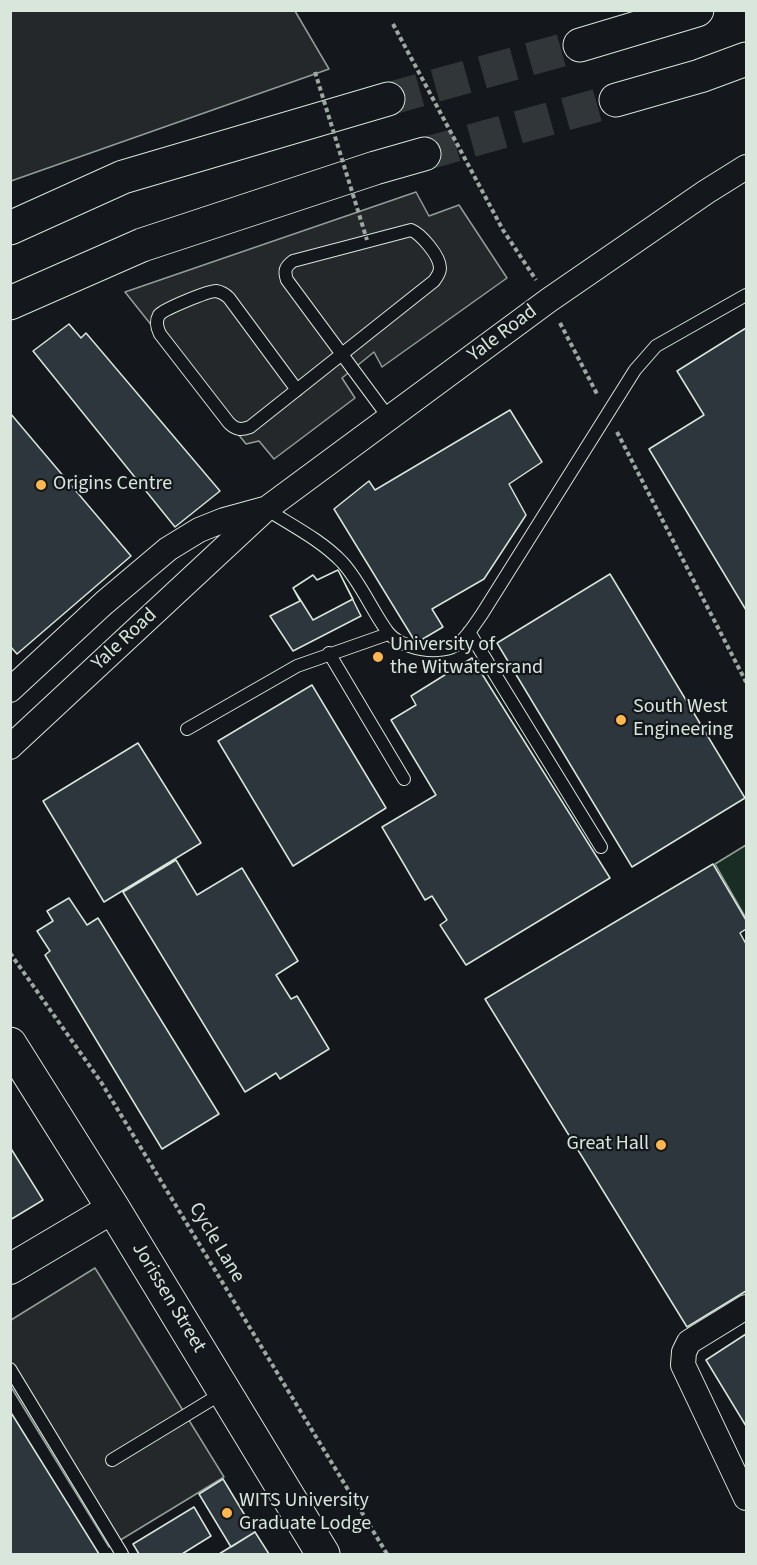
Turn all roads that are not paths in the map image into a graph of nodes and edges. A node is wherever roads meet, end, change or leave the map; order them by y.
1 (697, 10) edge
2 (580, 45) tunnel mouth
3 (747, 59) edge
4 (388, 99) tunnel mouth
5 (616, 100) tunnel mouth
6 (423, 154) tunnel mouth
7 (747, 167) edge
8 (10, 228) edge
9 (747, 295) edge
10 (10, 303) edge
11 (342, 354) junction
12 (297, 390) junction
13 (389, 418) junction
14 (266, 509) junction
15 (469, 632) junction
16 (388, 634) junction
17 (329, 654) junction
18 (10, 690) edge
19 (187, 729) dead end
20 (10, 747) edge
21 (404, 779) dead end
22 (601, 846) dead end
23 (10, 1044) edge
24 (113, 1208) junction
25 (10, 1269) edge
26 (747, 1307) edge
27 (10, 1369) edge
28 (225, 1392) junction
29 (112, 1460) dead end
30 (747, 1498) edge
31 (122, 1554) edge
32 (323, 1554) edge

1 - 2 main road
3 - 5 main road
4 - 8 main road
6 - 10 main road
7 - 13 street, Yale Road
9 - 15 lane
11 - 11 lane
11 - 12 lane
11 - 13 lane
12 - 12 lane
13 - 14 street, Yale Road
14 - 16 lane
14 - 18 street, Yale Road
14 - 20 street, Yale Road
15 - 16 lane
15 - 22 lane
16 - 17 lane
17 - 19 lane
17 - 21 lane
23 - 24 main road, Jorissen Street
24 - 25 street
24 - 28 main road, Jorissen Street
26 - 30 street
27 - 31 lane
28 - 29 lane
28 - 32 main road, Jorissen Street

